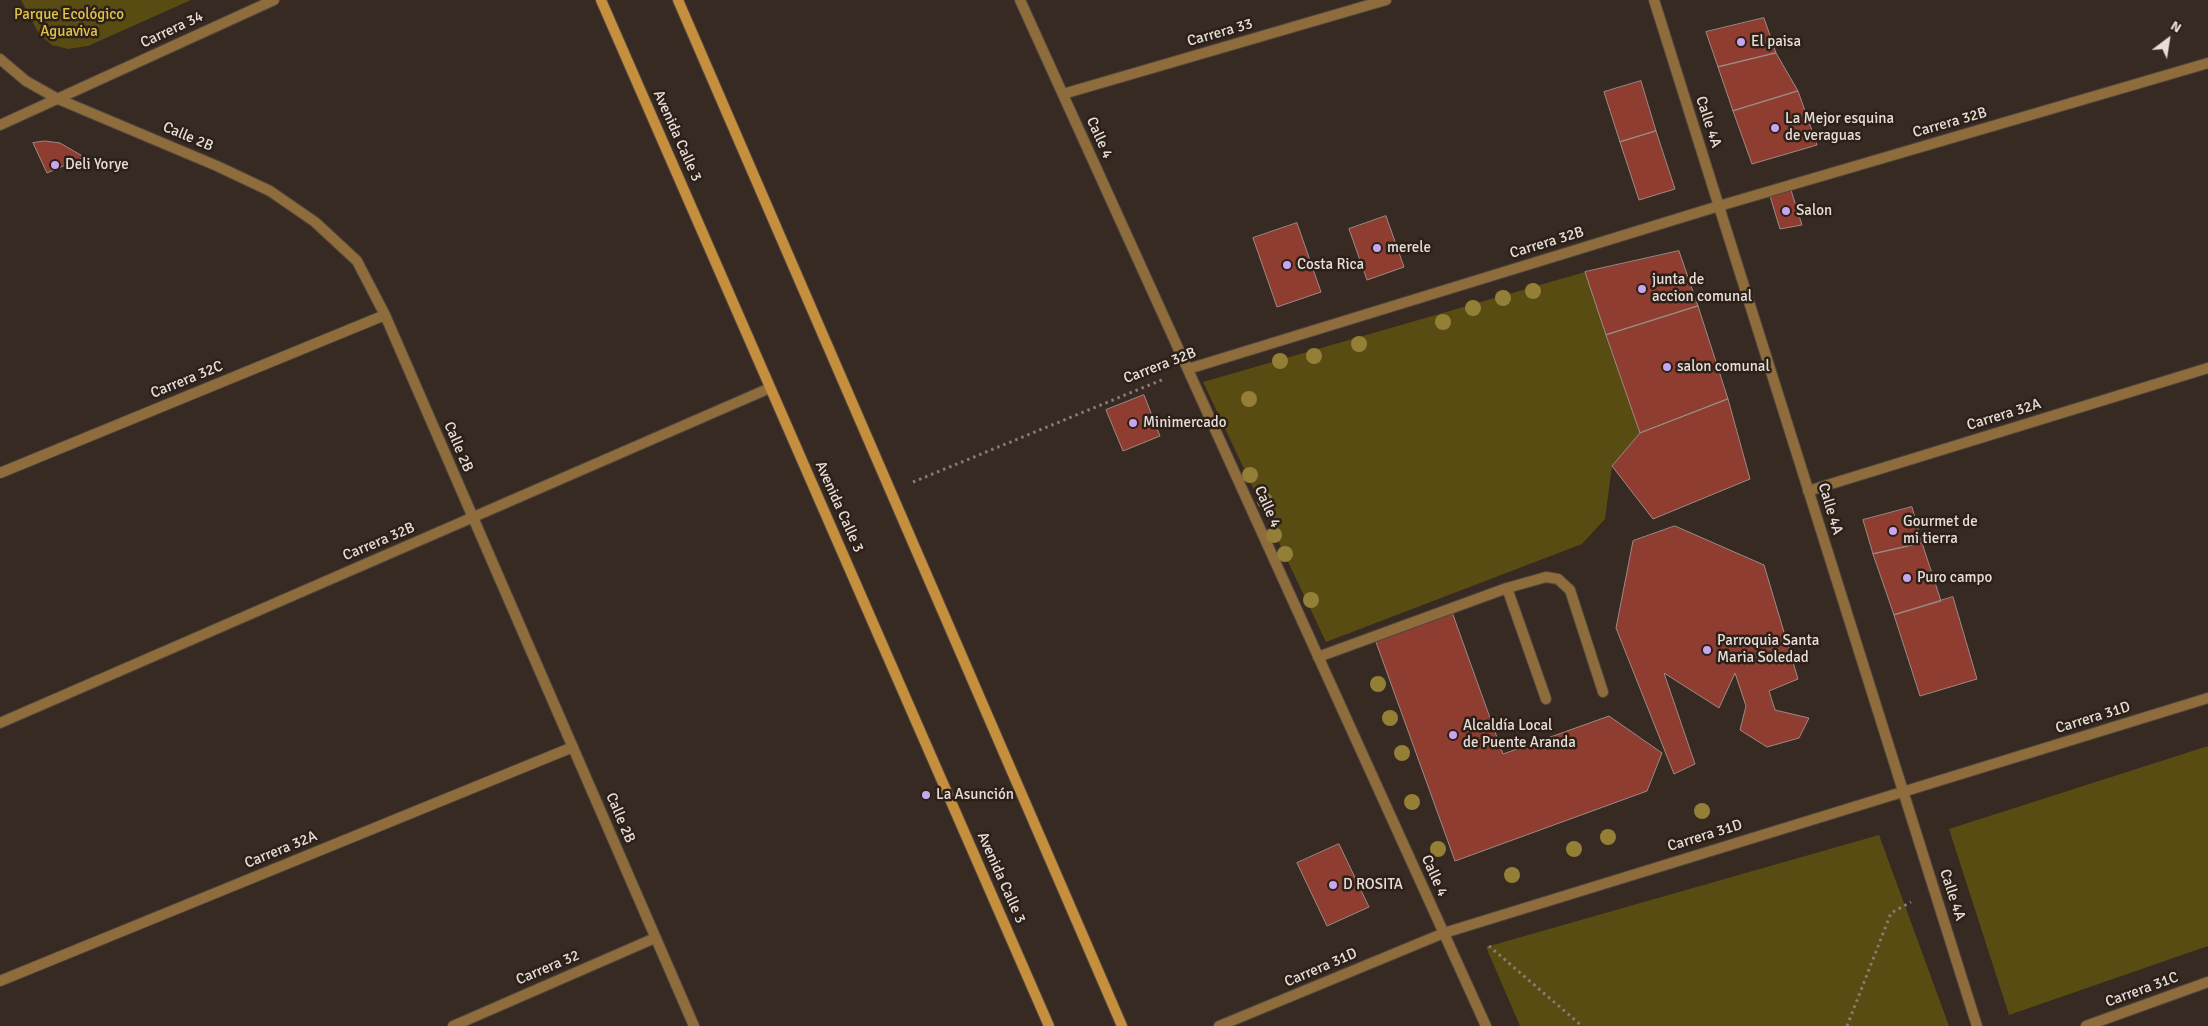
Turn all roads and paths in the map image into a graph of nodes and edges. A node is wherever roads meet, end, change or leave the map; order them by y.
1 (274, 0) edge
2 (601, 0) edge
3 (678, 0) edge
4 (1020, 0) edge
5 (1386, 0) edge
6 (1654, 0) edge
7 (0, 59) edge
8 (2208, 63) edge
9 (1063, 94) junction
10 (58, 99) junction
11 (0, 125) edge
12 (1719, 206) junction
13 (385, 315) junction
14 (2208, 368) edge
15 (1188, 369) junction
16 (770, 388) junction
17 (0, 473) edge
18 (906, 485) dead end
19 (1808, 491) junction
20 (473, 518) junction
21 (1507, 588) junction
22 (1318, 657) junction
23 (1603, 692) dead end
24 (2208, 698) edge
25 (1546, 699) dead end
26 (0, 723) edge
27 (572, 747) junction
28 (1903, 791) junction
29 (1934, 889) junction
30 (1467, 926) junction
31 (1444, 933) junction
32 (656, 938) junction
33 (0, 981) edge
34 (2208, 982) edge
35 (453, 1026) edge
36 (694, 1026) edge
37 (1049, 1026) edge
38 (1122, 1026) edge
39 (1219, 1026) edge
40 (1486, 1026) edge
41 (1582, 1026) edge
42 (1847, 1026) edge
43 (1978, 1026) edge
44 (2086, 1026) edge

1 - 10 street, Carrera 34
2 - 16 main road, Avenida Calle 3
3 - 38 main road
4 - 9 street, Calle 4
5 - 9 street, Carrera 33
6 - 12 street, Calle 4A
7 - 10 street, Calle 2B
8 - 12 street, Carrera 32B
9 - 15 street, Calle 4
10 - 11 street, Carrera 34
10 - 13 street, Calle 2B
12 - 15 street, Carrera 32B
12 - 19 street, Calle 4A
13 - 17 street, Carrera 32C
13 - 20 street, Calle 2B
14 - 19 street, Carrera 32A
15 - 18 path, Carrera 32B
15 - 22 street, Calle 4
16 - 20 street, Carrera 32B
16 - 37 main road, Avenida Calle 3
19 - 28 street, Calle 4A
20 - 26 street, Carrera 32B
20 - 27 street, Calle 2B
21 - 22 street
21 - 23 street
21 - 25 street
22 - 31 street, Calle 4
24 - 28 street, Carrera 31D
27 - 32 street, Calle 2B
27 - 33 street, Carrera 32A
28 - 29 street, Calle 4A
28 - 30 street, Carrera 31D
29 - 42 path
29 - 43 street, Calle 4A
30 - 31 street, Carrera 31D
30 - 41 path
31 - 39 street, Carrera 31D
31 - 40 street, Calle 4
32 - 35 street, Carrera 32
32 - 36 street, Calle 2B
34 - 44 street, Carrera 31C

